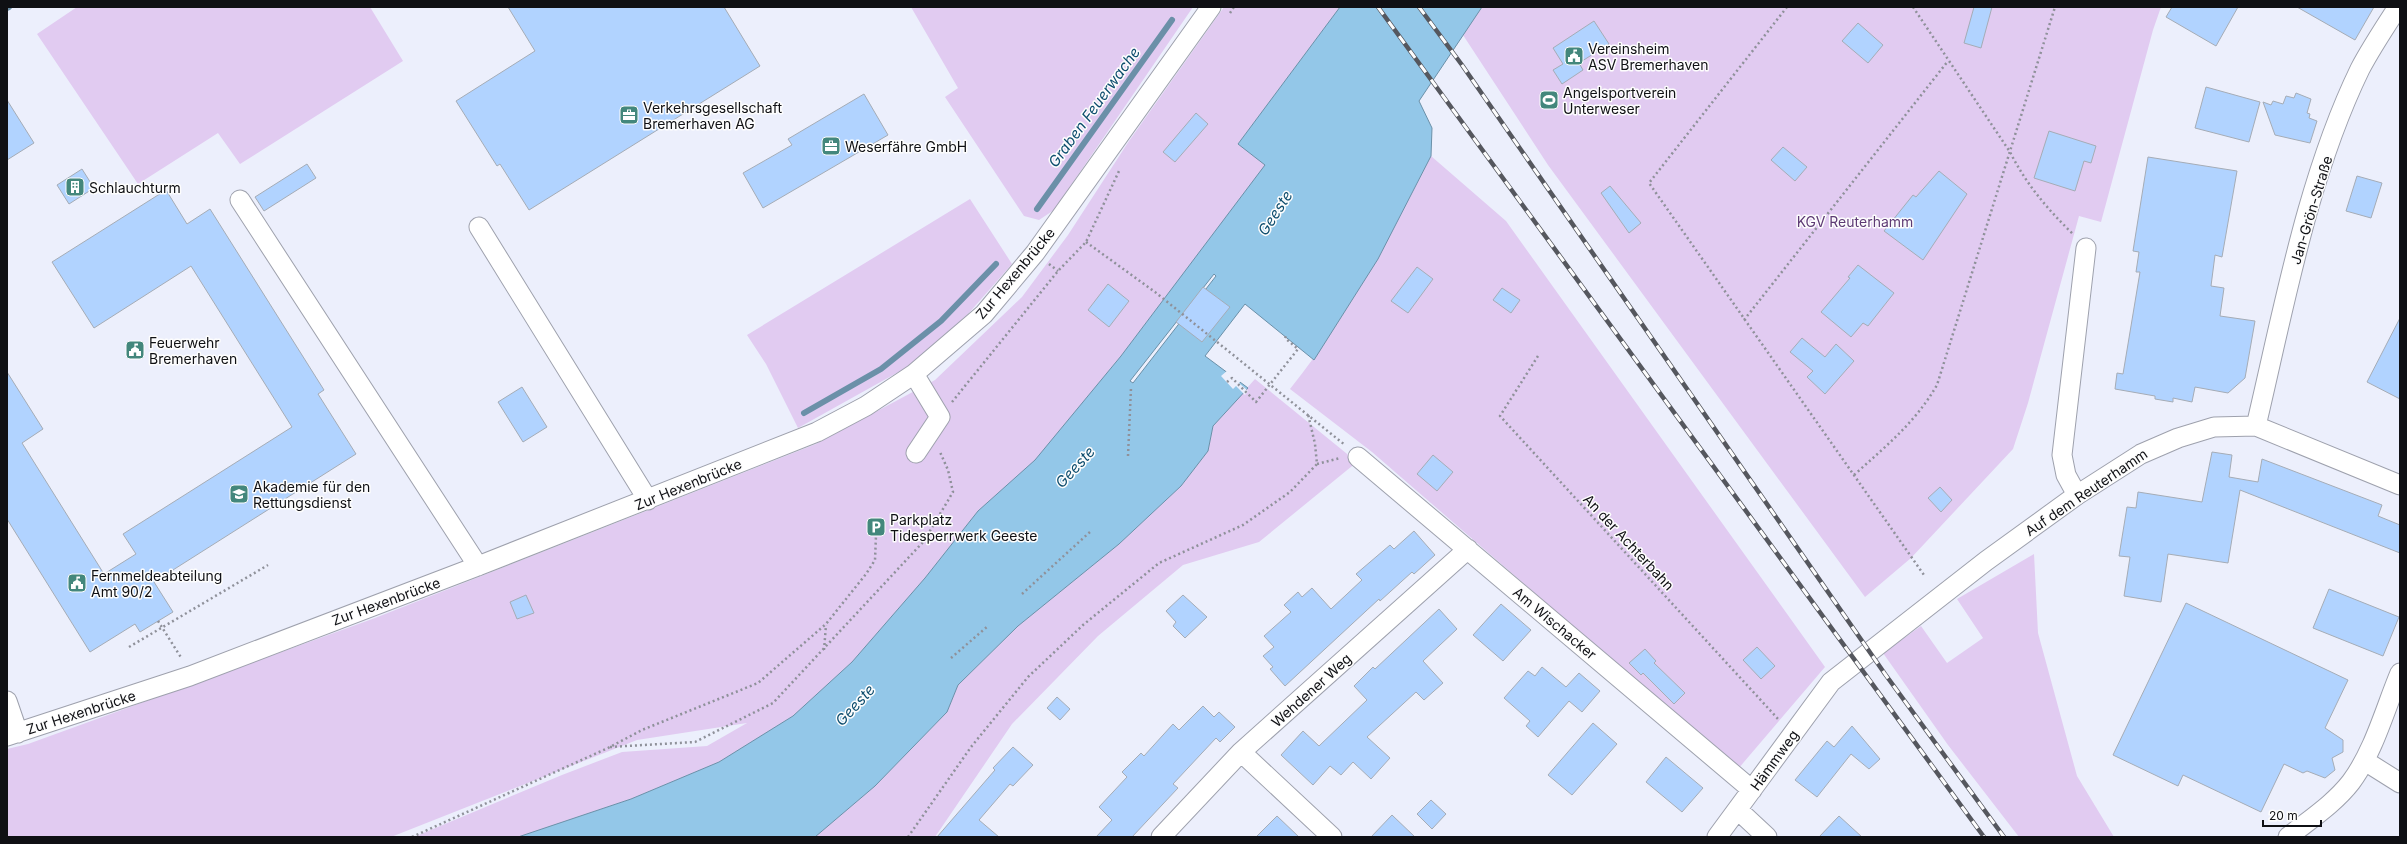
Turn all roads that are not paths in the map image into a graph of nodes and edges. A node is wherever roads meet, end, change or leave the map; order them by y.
1 (1211, 7) edge
2 (2398, 7) edge
3 (240, 200) dead end
4 (479, 227) dead end
5 (2086, 248) road end
6 (914, 374) junction
7 (2256, 426) junction
8 (916, 453) dead end
9 (1358, 457) road end
10 (2400, 485) edge
11 (2077, 495) junction
12 (648, 500) junction
13 (1468, 549) junction
14 (478, 566) junction
15 (2400, 674) edge
16 (1831, 682) joint
17 (7, 701) edge
18 (13, 735) edge
19 (1241, 752) junction
20 (2364, 761) junction
21 (2400, 783) edge
22 (1752, 790) junction
23 (1738, 810) junction
24 (1161, 837) edge
25 (1332, 837) edge
26 (1717, 837) edge
27 (1767, 837) edge
28 (2288, 837) edge

1 - 6 street, Zur Hexenbrücke
2 - 7 street, Jan-Grön-Straße
3 - 14 street
4 - 12 street
5 - 11 street
6 - 8 street
6 - 12 street, Zur Hexenbrücke
7 - 10 street, Auf dem Reuterhamm
7 - 11 street, Auf dem Reuterhamm
9 - 13 street, Am Wischacker
11 - 16 street, Auf dem Reuterhamm
12 - 14 street, Zur Hexenbrücke
13 - 19 street, Wehdener Weg
13 - 22 street, Am Wischacker
14 - 18 street, Zur Hexenbrücke
15 - 20 street
16 - 22 street, Hämmweg
17 - 18 street
19 - 24 street, Wehdener Weg
19 - 25 street
20 - 21 street
20 - 28 street
22 - 23 street, Hämmweg
23 - 26 street, Hämmweg
23 - 27 street

